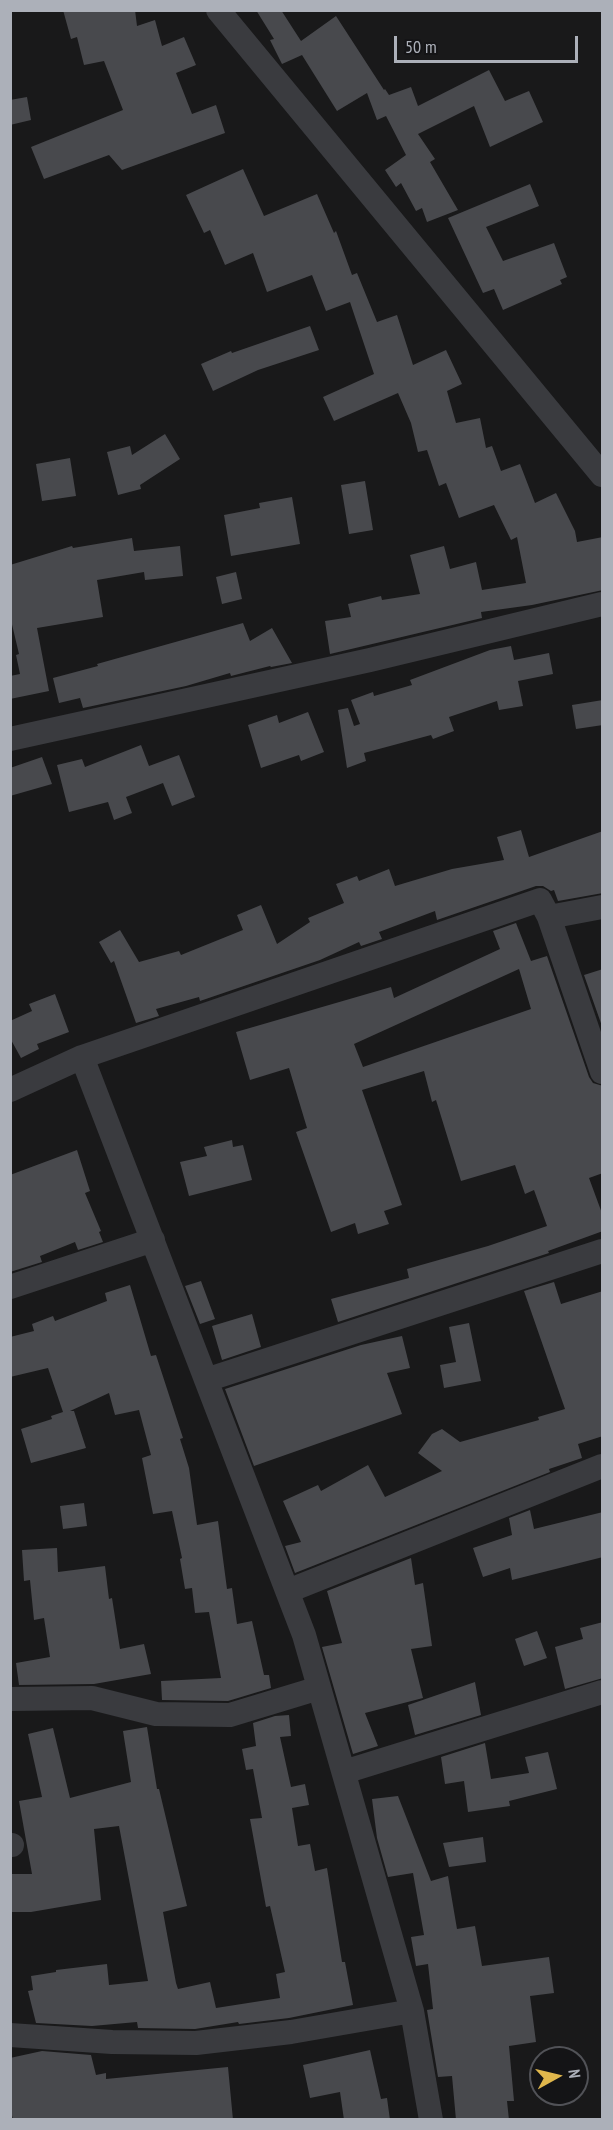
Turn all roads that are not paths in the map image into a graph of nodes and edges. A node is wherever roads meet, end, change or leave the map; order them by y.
1 (218, 10) edge
2 (603, 475) edge
3 (603, 604) edge
4 (10, 739) edge
5 (603, 907) edge
6 (549, 916) junction
7 (82, 1057) junction
8 (603, 1072) edge
9 (10, 1090) edge
10 (153, 1240) junction
11 (603, 1251) edge
12 (10, 1287) edge
13 (206, 1380) junction
14 (603, 1466) edge
15 (288, 1591) junction
16 (319, 1688) junction
17 (603, 1692) edge
18 (10, 1700) edge
19 (344, 1772) junction
20 (412, 2011) junction
21 (10, 2035) edge
22 (431, 2120) edge

1 - 2 street
3 - 4 street
5 - 6 street
6 - 7 street
6 - 8 street
7 - 9 street
7 - 10 street
10 - 12 street
10 - 13 street
11 - 13 street
13 - 15 street
14 - 15 street
15 - 16 street
16 - 18 street
16 - 19 street
17 - 19 street
19 - 20 street
20 - 21 street
20 - 22 street

